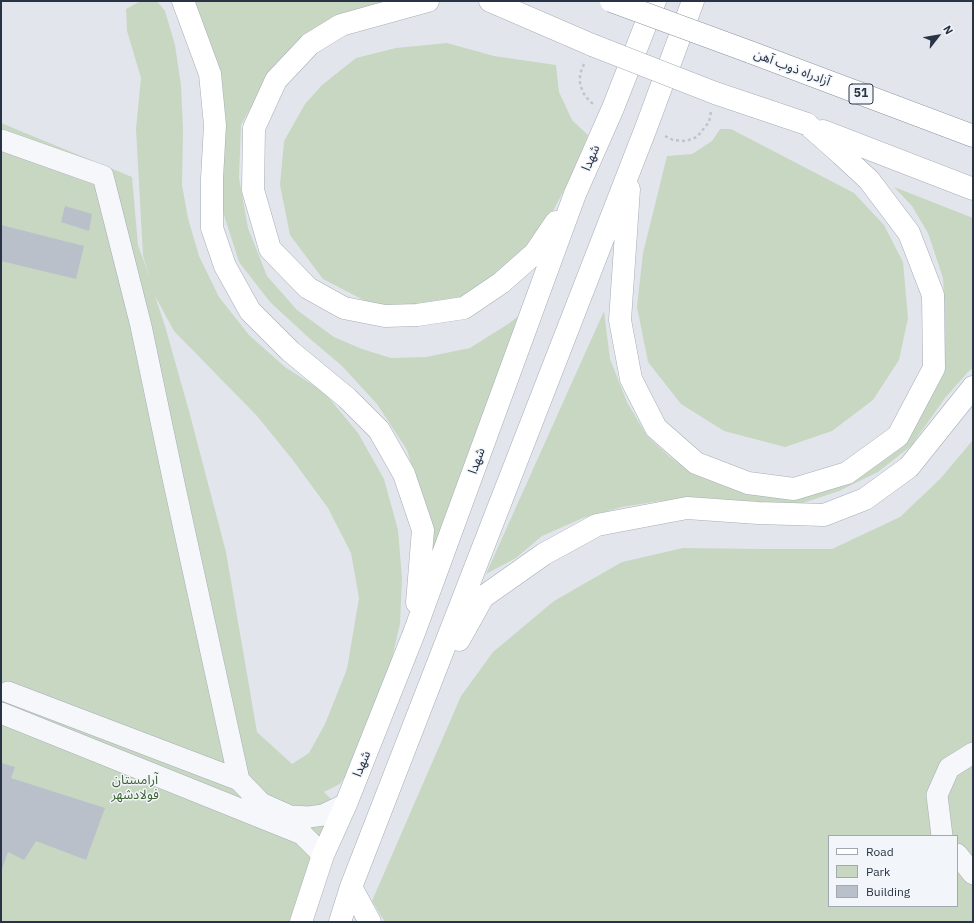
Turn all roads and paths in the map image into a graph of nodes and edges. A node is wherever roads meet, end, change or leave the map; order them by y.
1 (183, 1) edge
2 (428, 1) edge
3 (490, 1) edge
4 (611, 1) edge
5 (654, 1) edge
6 (693, 1) edge
7 (592, 45) junction
8 (715, 93) junction
9 (613, 108) junction
10 (807, 124) junction
11 (646, 128) junction
12 (973, 136) edge
13 (1, 140) edge
14 (630, 168) junction
15 (973, 189) edge
16 (575, 194) junction
17 (973, 387) edge
18 (414, 633) junction
19 (432, 678) junction
20 (8, 692) dead end
21 (1, 713) edge
22 (973, 753) edge
23 (239, 780) junction
24 (346, 804) junction
25 (942, 835) edge
26 (323, 855) junction
27 (958, 855) edge
28 (973, 874) edge
29 (352, 887) junction
30 (300, 922) edge
31 (340, 922) edge
32 (370, 922) edge

1 - 18 main road
2 - 16 main road
3 - 7 main road
4 - 12 main road, آزادراه ذوب آهن / 51, bridge
5 - 9 main road, شهدا
6 - 11 main road
7 - 8 main road, bridge
7 - 9 path
8 - 10 main road, bridge
8 - 11 path
9 - 16 main road, شهدا
10 - 14 main road
10 - 15 main road
11 - 14 main road
13 - 23 street
14 - 19 main road
16 - 18 main road, شهدا
17 - 19 main road
18 - 24 main road, شهدا
19 - 29 main road
20 - 23 street
21 - 26 street
22 - 25 street
23 - 24 street
24 - 26 main road, شهدا
26 - 30 main road, شهدا
27 - 28 street
29 - 31 main road
29 - 32 main road

